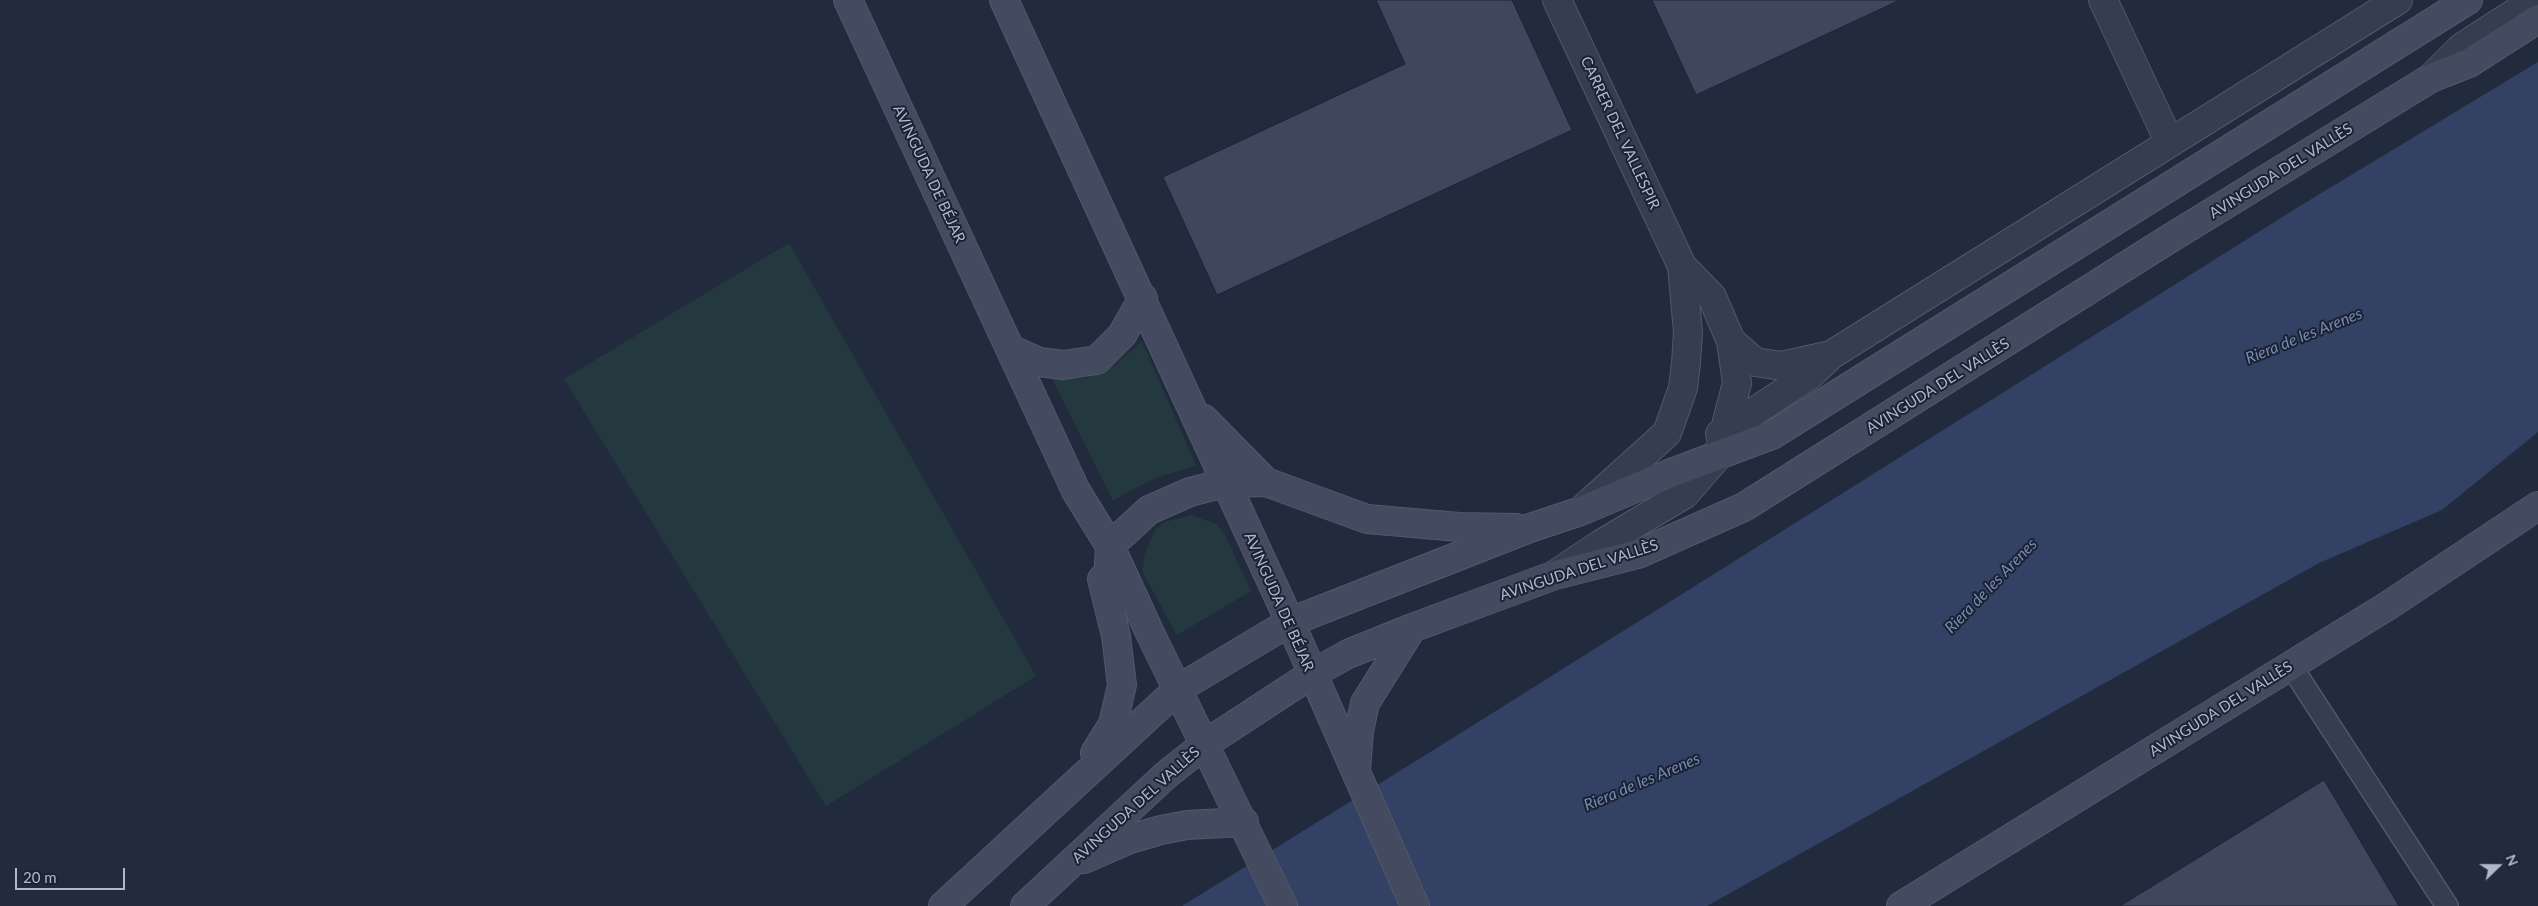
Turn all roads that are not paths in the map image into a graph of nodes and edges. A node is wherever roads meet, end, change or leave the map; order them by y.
1 (848, 0) edge
2 (1004, 0) edge
3 (1557, 0) edge
4 (2103, 0) edge
5 (2398, 0) edge
6 (2468, 0) edge
7 (2535, 0) edge
8 (2538, 20) edge
9 (2432, 78) junction
10 (2169, 141) junction
11 (1682, 266) junction
12 (1143, 298) junction
13 (1731, 341) junction
14 (1010, 349) junction
15 (1830, 355) junction
16 (1192, 406) junction
17 (1727, 427) junction
18 (1718, 456) junction
19 (1671, 473) junction
20 (1266, 482) junction
21 (1225, 483) junction
22 (1076, 491) junction
23 (2538, 506) edge
24 (1581, 511) junction
25 (1530, 528) junction
26 (1110, 546) junction
27 (1555, 575) junction
28 (1107, 597) junction
29 (1290, 622) junction
30 (1412, 628) junction
31 (2291, 666) junction
32 (1312, 674) junction
33 (1178, 689) junction
34 (1205, 744) junction
35 (1356, 774) junction
36 (1081, 776) junction
37 (1244, 822) junction
38 (1069, 865) junction
39 (943, 906) edge
40 (1025, 906) edge
41 (1283, 906) edge
42 (1416, 906) edge
43 (1901, 906) edge
44 (2447, 906) edge

1 - 14 main road, AVINGUDA DE BÉJAR
2 - 12 main road, AVINGUDA DE BÉJAR
3 - 11 street, CARRER DEL VALLESPIR
4 - 10 street
5 - 10 street
6 - 18 main road
7 - 9 street, AVINGUDA DEL VALLÈS
8 - 9 main road, AVINGUDA DEL VALLÈS
9 - 27 main road, AVINGUDA DEL VALLÈS
10 - 15 street
11 - 13 street
11 - 24 street
12 - 14 main road
12 - 16 main road, AVINGUDA DE BÉJAR
13 - 15 street
13 - 17 street
14 - 22 main road, AVINGUDA DE BÉJAR
15 - 17 street
16 - 20 main road
16 - 21 main road, AVINGUDA DE BÉJAR
17 - 18 street
17 - 19 street
18 - 19 main road
18 - 27 street
19 - 24 main road
20 - 21 main road
20 - 25 main road
21 - 26 main road
21 - 29 main road, AVINGUDA DE BÉJAR
22 - 26 main road, AVINGUDA DE BÉJAR
22 - 28 main road
23 - 31 main road, AVINGUDA DEL VALLÈS
24 - 25 main road
25 - 29 main road
26 - 28 main road
26 - 33 main road, AVINGUDA DE BÉJAR
27 - 30 main road, AVINGUDA DEL VALLÈS
28 - 36 main road
29 - 32 main road, AVINGUDA DE BÉJAR
29 - 33 main road
30 - 32 main road, AVINGUDA DEL VALLÈS
30 - 35 main road
31 - 43 main road, AVINGUDA DEL VALLÈS
31 - 44 lane
32 - 34 main road, AVINGUDA DEL VALLÈS
32 - 35 main road, AVINGUDA DE BÉJAR
33 - 34 main road, AVINGUDA DE BÉJAR
33 - 36 main road
34 - 37 main road, AVINGUDA DE BÉJAR
34 - 38 main road, AVINGUDA DEL VALLÈS
35 - 42 main road, AVINGUDA DE BÉJAR
36 - 39 main road
37 - 38 main road, AVINGUDA DEL VALLÈS
37 - 41 main road, AVINGUDA DE BÉJAR
38 - 40 main road, AVINGUDA DEL VALLÈS

